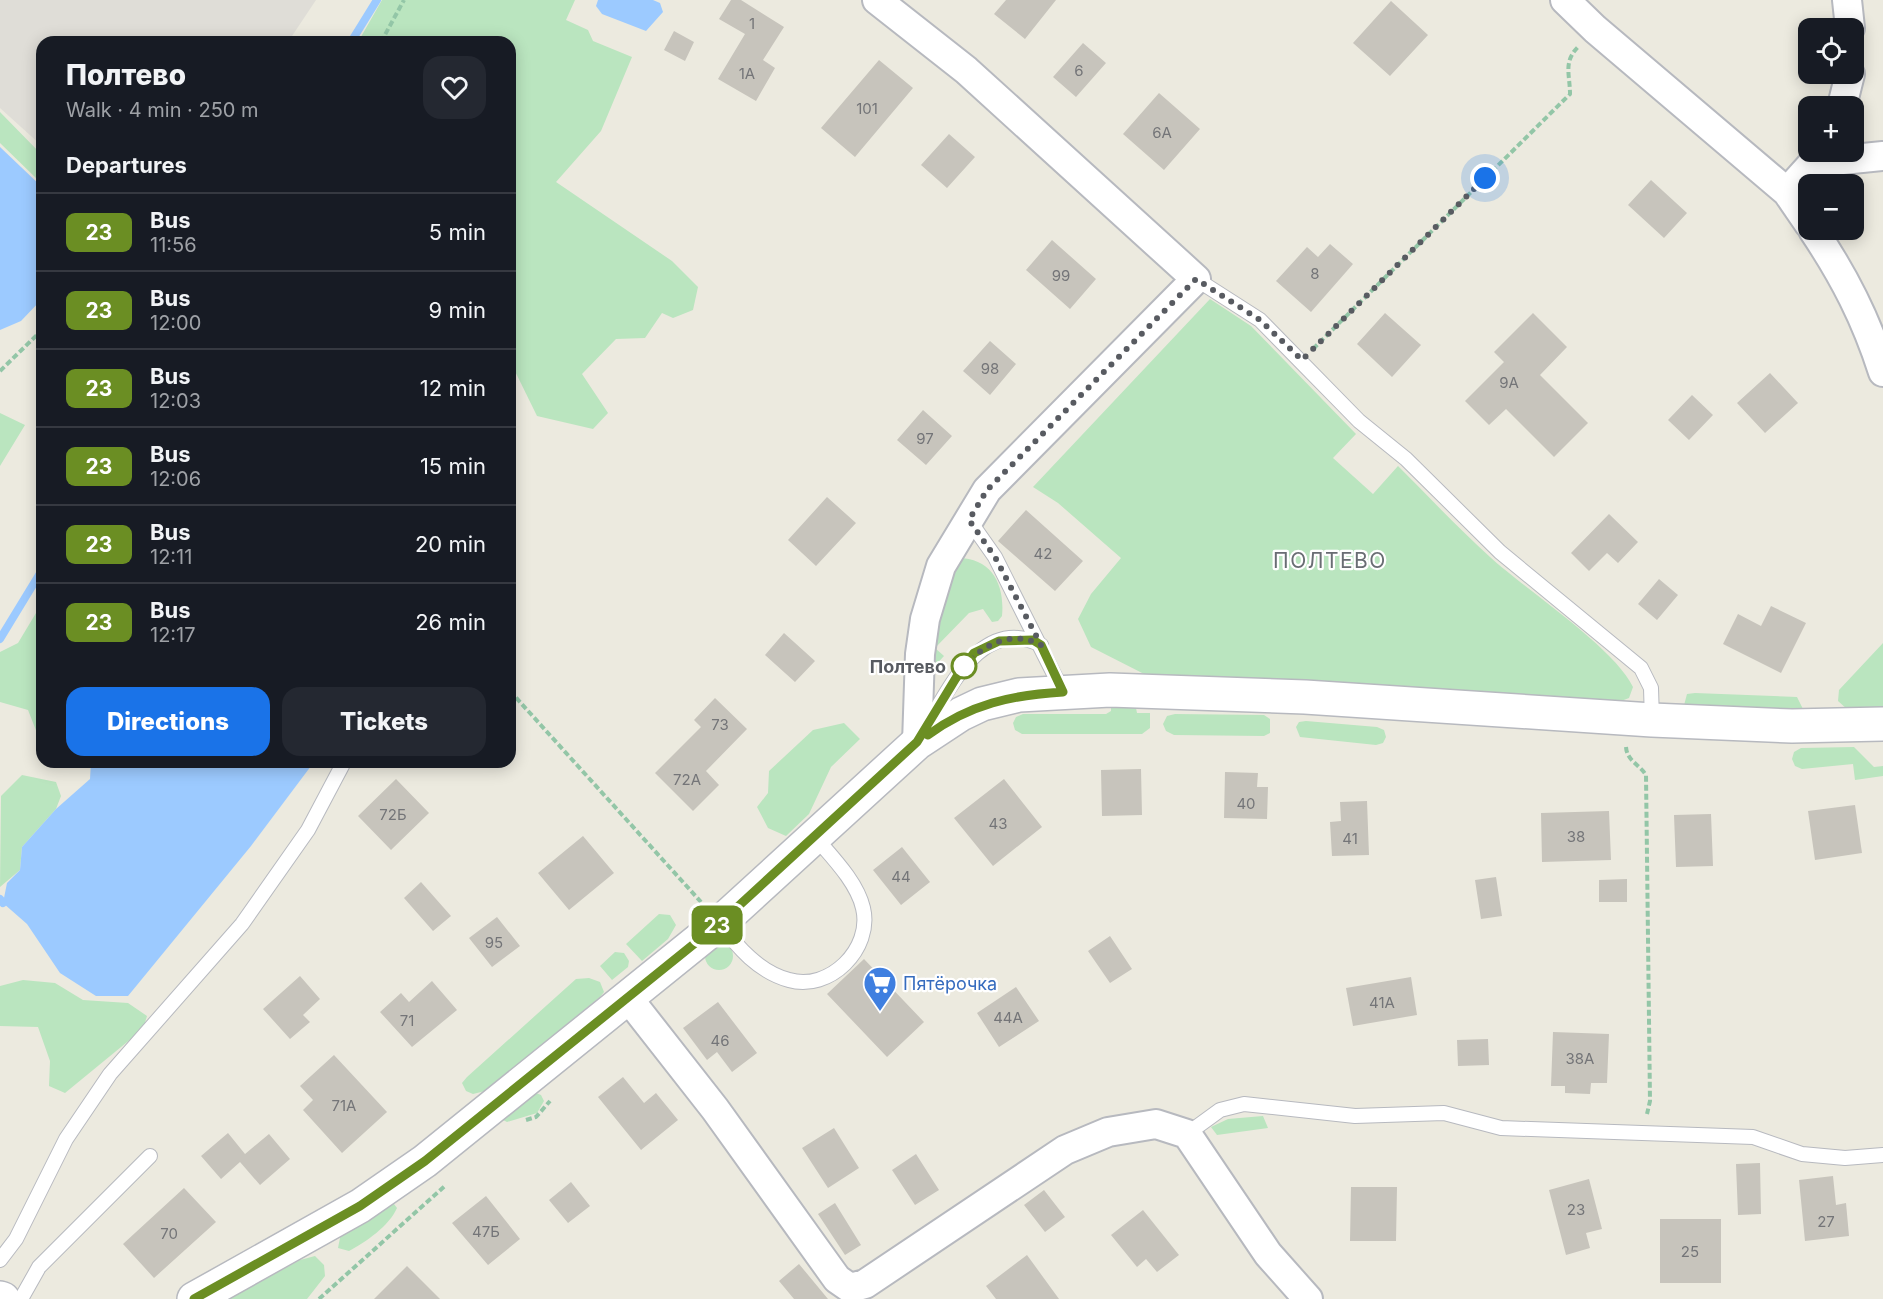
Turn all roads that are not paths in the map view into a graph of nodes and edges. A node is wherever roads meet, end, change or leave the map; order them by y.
1 (877, 0) edge
2 (1565, 0) edge
3 (1847, 0) edge
4 (1849, 18) edge
5 (1883, 156) edge
6 (1864, 157) edge
7 (1813, 162) edge
8 (1787, 192) junction
9 (1798, 208) edge
10 (1820, 240) edge
11 (1196, 279) junction
12 (1883, 372) edge
13 (969, 520) junction
14 (1041, 645) junction
15 (1063, 692) junction
16 (1639, 720) junction
17 (1883, 724) edge
18 (917, 742) junction
19 (341, 768) edge
20 (815, 837) junction
21 (720, 923) junction
22 (628, 998) junction
23 (1187, 1134) junction
24 (1883, 1155) edge
25 (150, 1156) dead end
26 (0, 1260) edge
27 (845, 1293) edge
28 (21, 1299) edge
29 (194, 1299) edge
30 (1308, 1299) edge

1 - 11 street
2 - 8 street
3 - 4 street
5 - 6 street
7 - 8 street
8 - 9 street
10 - 12 street
11 - 13 street
11 - 16 lane
13 - 14 lane
13 - 18 street
14 - 15 lane
14 - 18 lane
15 - 16 street
15 - 18 street
16 - 17 street
18 - 20 street
19 - 26 lane
20 - 21 street
20 - 21 lane
21 - 22 street
22 - 27 street
22 - 29 street
23 - 24 lane
23 - 27 street
23 - 30 street
25 - 28 lane

